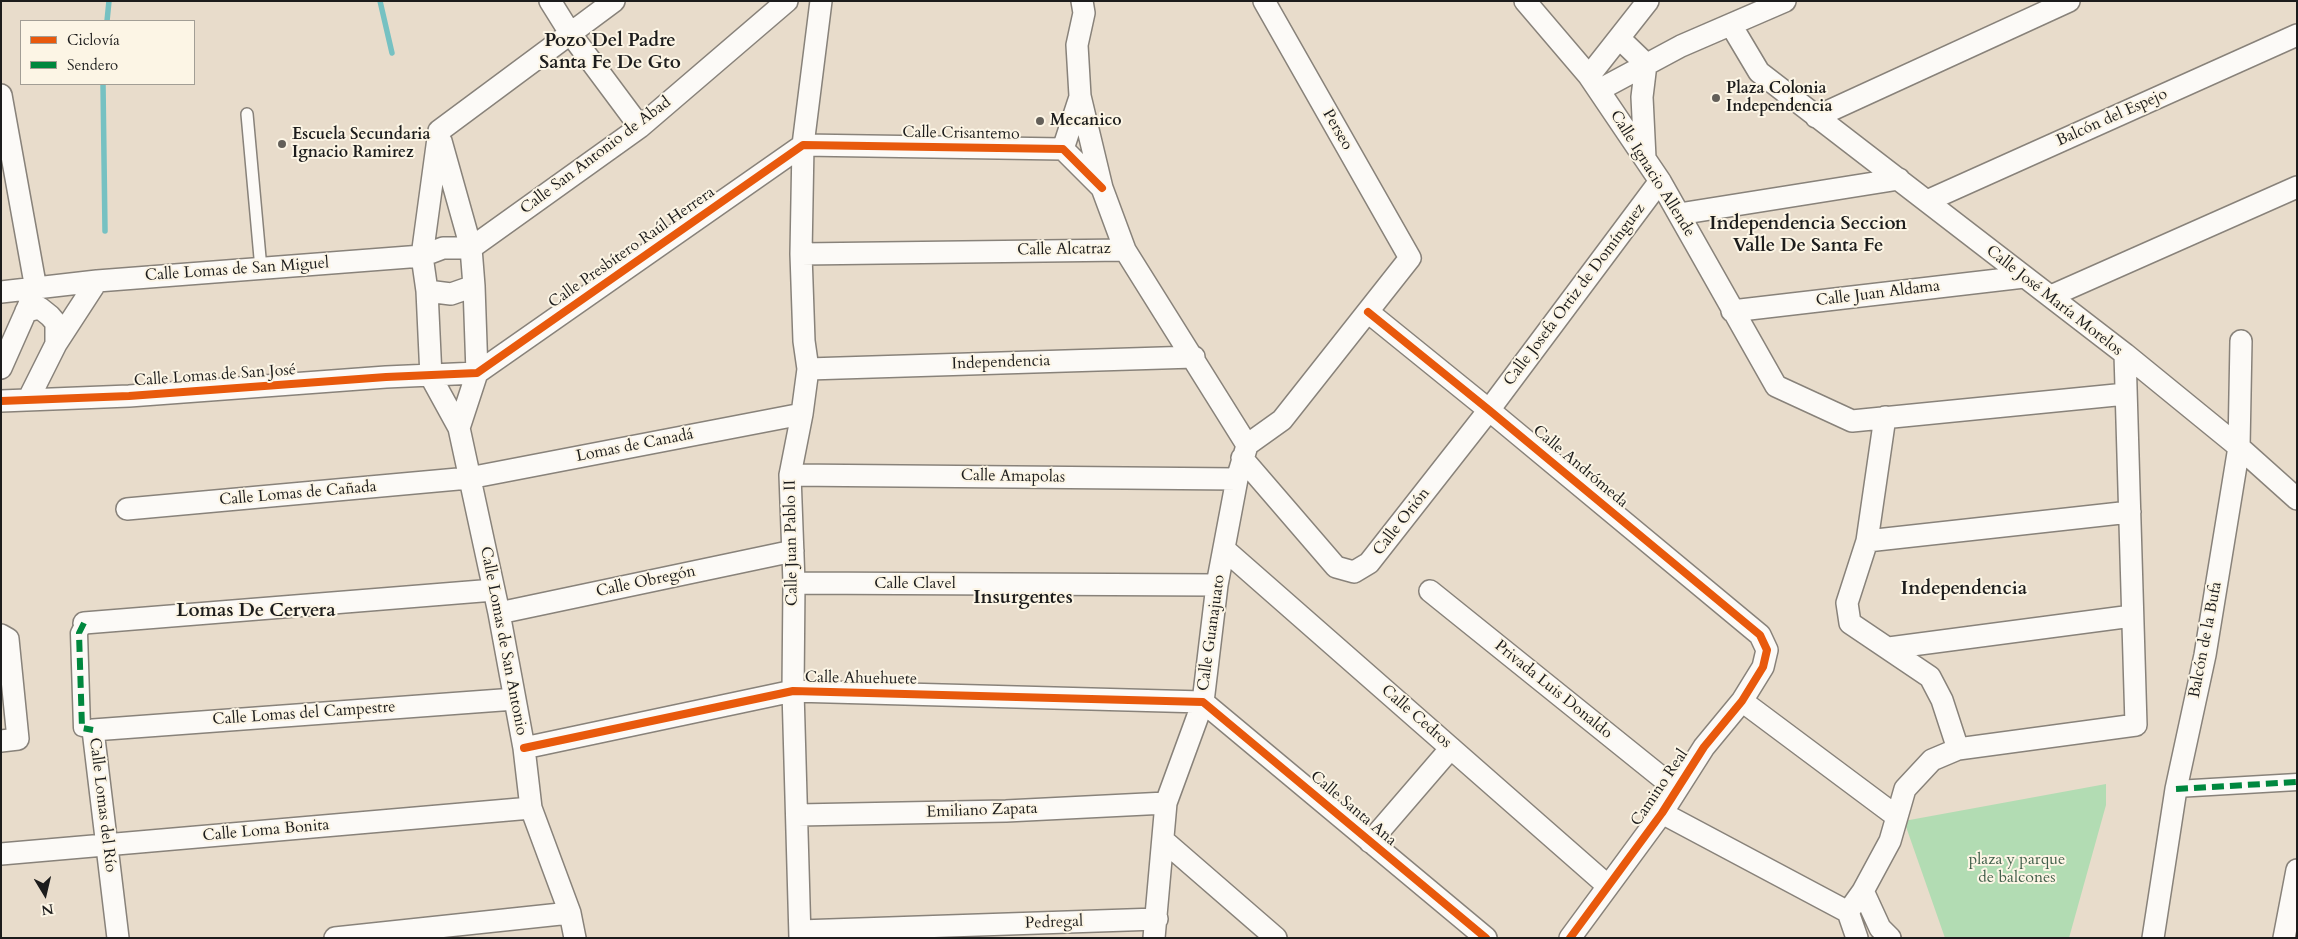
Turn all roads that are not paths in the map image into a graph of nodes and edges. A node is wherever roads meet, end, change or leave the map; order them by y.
1 (550, 1) edge
2 (614, 1) edge
3 (787, 1) edge
4 (822, 1) edge
5 (1082, 1) edge
6 (1264, 1) edge
7 (1526, 1) edge
8 (1648, 1) edge
9 (1785, 1) edge
10 (2069, 1) edge
11 (1731, 25) junction
12 (570, 33) junction
13 (2297, 35) edge
14 (1619, 38) junction
15 (1646, 64) junction
16 (1594, 83) junction
17 (1, 95) edge
18 (1080, 96) junction
19 (247, 114) dead end
20 (1816, 117) junction
21 (640, 127) junction
22 (439, 131) junction
23 (803, 145) junction
24 (1063, 149) junction
25 (1644, 158) junction
26 (8, 177) edge
27 (1899, 180) junction
28 (1660, 181) junction
29 (2297, 187) edge
30 (1102, 188) junction
31 (1926, 201) junction
32 (1679, 214) junction
33 (471, 248) junction
34 (1125, 250) junction
35 (801, 254) junction
36 (422, 256) junction
37 (261, 268) junction
38 (2024, 277) junction
39 (97, 281) junction
40 (474, 286) junction
41 (36, 289) junction
42 (427, 290) junction
43 (1, 292) edge
44 (2050, 296) junction
45 (26, 311) junction
46 (1732, 311) junction
47 (1368, 312) junction
48 (2241, 341) dead end
49 (56, 344) junction
50 (2125, 354) junction
51 (1194, 357) junction
52 (1, 368) edge
53 (808, 368) junction
54 (477, 373) junction
55 (431, 376) junction
56 (2126, 394) junction
57 (28, 400) junction
58 (1, 401) edge
59 (1489, 410) junction
60 (802, 414) junction
61 (1885, 418) junction
62 (459, 428) junction
63 (2239, 447) junction
64 (1245, 452) junction
65 (790, 475) junction
66 (468, 478) junction
67 (1237, 479) junction
68 (2297, 499) edge
69 (126, 509) dead end
70 (2130, 512) junction
71 (1867, 541) junction
72 (1224, 549) junction
73 (793, 551) junction
74 (794, 583) junction
75 (1217, 585) junction
76 (494, 590) junction
77 (1430, 591) dead end
78 (499, 613) junction
79 (2132, 616) junction
80 (84, 623) joint
81 (5, 637) edge
82 (1889, 648) junction
83 (1766, 650) joint
84 (793, 692) junction
85 (515, 699) junction
86 (1742, 701) junction
87 (1202, 702) junction
88 (93, 730) junction
89 (10, 740) edge
90 (524, 748) junction
91 (1451, 748) junction
92 (1958, 749) junction
93 (2297, 782) edge
94 (1676, 789) junction
95 (2176, 789) junction
96 (1166, 803) junction
97 (531, 808) junction
98 (1662, 813) junction
99 (798, 815) junction
100 (1896, 816) junction
101 (1163, 840) junction
102 (1370, 842) junction
103 (108, 845) junction
104 (1, 854) edge
105 (2297, 870) edge
106 (1608, 886) junction
107 (1863, 891) junction
108 (1848, 912) junction
109 (570, 913) junction
110 (1156, 928) edge
111 (800, 935) edge
112 (1573, 937) edge
113 (118, 938) edge
114 (335, 938) edge
115 (575, 938) edge
116 (1276, 938) edge
117 (1486, 938) edge
118 (1856, 938) edge
119 (1890, 938) edge
120 (2153, 938) edge
121 (2284, 938) edge

1 - 12 street
2 - 12 street
3 - 21 street, Calle San Antonio de Abad
4 - 23 street, Calle Juan Pablo II
5 - 18 street
6 - 47 street, Perseo
7 - 16 street, Calle Ignacio Allende
8 - 14 street
9 - 11 street
10 - 20 street
11 - 15 street
11 - 20 street, Calle José María Morelos
12 - 21 street
12 - 22 street
13 - 31 street, Balcón del Espejo
14 - 15 street
14 - 16 street
15 - 16 street
15 - 25 street
16 - 25 street, Calle Ignacio Allende
17 - 26 street
18 - 24 street
18 - 30 street
19 - 37 lane
20 - 27 street, Calle José María Morelos
21 - 33 street, Calle San Antonio de Abad
22 - 33 street, Calle Lomas de San Antonio
22 - 36 street, Calle Lomas de San Antonio
23 - 24 street, Calle Crisantemo
23 - 35 street, Calle Juan Pablo II
23 - 54 street, Calle Presbítero Raúl Herrera
24 - 30 street
25 - 28 street, Calle Ignacio Allende
26 - 41 street
27 - 31 street, Calle José María Morelos
27 - 32 street
28 - 32 street, Calle Ignacio Allende
28 - 59 street, Calle Josefa Ortiz de Domínguez
29 - 44 street
30 - 34 street
31 - 38 street, Calle José María Morelos
32 - 46 street, Calle Ignacio Allende
33 - 36 street, Calle Lomas de San Miguel
33 - 40 street, Calle Lomas de San Antonio
34 - 35 street, Calle Alcatraz
34 - 51 street, Calle Alcatraz
35 - 53 street, Calle Juan Pablo II
36 - 37 street, Calle Lomas de San Miguel
36 - 42 street, Calle Lomas de San Antonio
37 - 39 street, Calle Lomas de San Miguel
38 - 44 street, Calle José María Morelos
38 - 46 street, Calle Juan Aldama
39 - 41 street, Calle Lomas de San Miguel
39 - 49 street
40 - 42 street
40 - 54 street, Calle Lomas de San Antonio
41 - 43 street, Calle Lomas de San Miguel
41 - 45 street
42 - 55 street, Calle Lomas de San Antonio
44 - 50 street, Calle José María Morelos
45 - 49 street
45 - 52 street
46 - 61 street, Calle Ignacio Allende
47 - 59 street, Calle Andrómeda
47 - 64 street
48 - 63 street, Balcón de la Bufa
49 - 57 street
50 - 56 street, Calle José María Morelos
50 - 63 street
51 - 53 street, Independencia
51 - 64 street, Calle Alcatraz
53 - 60 street, Calle Juan Pablo II
54 - 55 street, Calle Lomas de San José
54 - 62 street, Calle Lomas de San Antonio
55 - 57 street, Calle Lomas de San José
55 - 62 street, Calle Lomas de San Antonio
56 - 61 street
56 - 70 street, Calle José María Morelos
57 - 58 street, Calle Lomas de San José
59 - 64 street, Calle Orión
59 - 83 street, Calle Andrómeda
60 - 65 street, Calle Juan Pablo II
60 - 66 street, Lomas de Canadá
61 - 71 street
62 - 66 street, Calle Lomas de San Antonio
63 - 68 street
63 - 95 street, Balcón de la Bufa
64 - 67 street, Calle Guanajuato
65 - 67 street, Calle Amapolas
65 - 73 street, Calle Juan Pablo II
66 - 69 street, Calle Lomas de Cañada
66 - 76 street, Calle Lomas de San Antonio
67 - 72 street, Calle Guanajuato
70 - 71 street
70 - 79 street, Calle José María Morelos
71 - 82 street
72 - 75 street, Calle Guanajuato
72 - 91 street, Calle Cedros
73 - 74 street, Calle Juan Pablo II
73 - 78 street, Calle Obregón
74 - 75 street, Calle Clavel
74 - 84 street, Calle Juan Pablo II
75 - 87 street, Calle Guanajuato
76 - 78 street, Calle Lomas de San Antonio
76 - 80 street
77 - 94 street, Privada Luis Donaldo
78 - 85 street, Calle Lomas de San Antonio
79 - 82 street
79 - 92 street, Calle José María Morelos
80 - 88 street, Calle Lomas del Río
81 - 89 street
82 - 92 street
83 - 86 street, Camino Real
84 - 87 street, Calle Ahuehuete
84 - 90 street, Calle Ahuehuete
84 - 99 street, Calle Juan Pablo II
85 - 88 street, Calle Lomas del Campestre
85 - 90 street, Calle Lomas de San Antonio
86 - 94 street, Camino Real
86 - 100 street
87 - 96 street, Calle Guanajuato
87 - 102 street, Calle Santa Ana
88 - 103 street, Calle Lomas del Río
90 - 97 street, Calle Lomas de San Antonio
91 - 102 street
91 - 106 street, Calle Cedros
92 - 100 street
93 - 95 street
94 - 98 street, Camino Real
95 - 120 street, Balcón de la Bufa
96 - 99 street, Emiliano Zapata
96 - 101 street, Calle Guanajuato
97 - 103 street, Calle Loma Bonita
97 - 109 street, Calle Lomas de San Antonio
98 - 106 street, Camino Real
98 - 108 street
99 - 111 street, Calle Juan Pablo II
100 - 107 street
101 - 110 street, Calle Guanajuato
101 - 116 street
102 - 117 street, Calle Santa Ana
103 - 104 street, Calle Loma Bonita
103 - 113 street, Calle Lomas del Río
105 - 121 street
106 - 112 street, Camino Real
107 - 108 street
107 - 119 street
108 - 118 street
109 - 114 street
109 - 115 street, Calle Lomas de San Antonio
110 - 111 street, Pedregal

